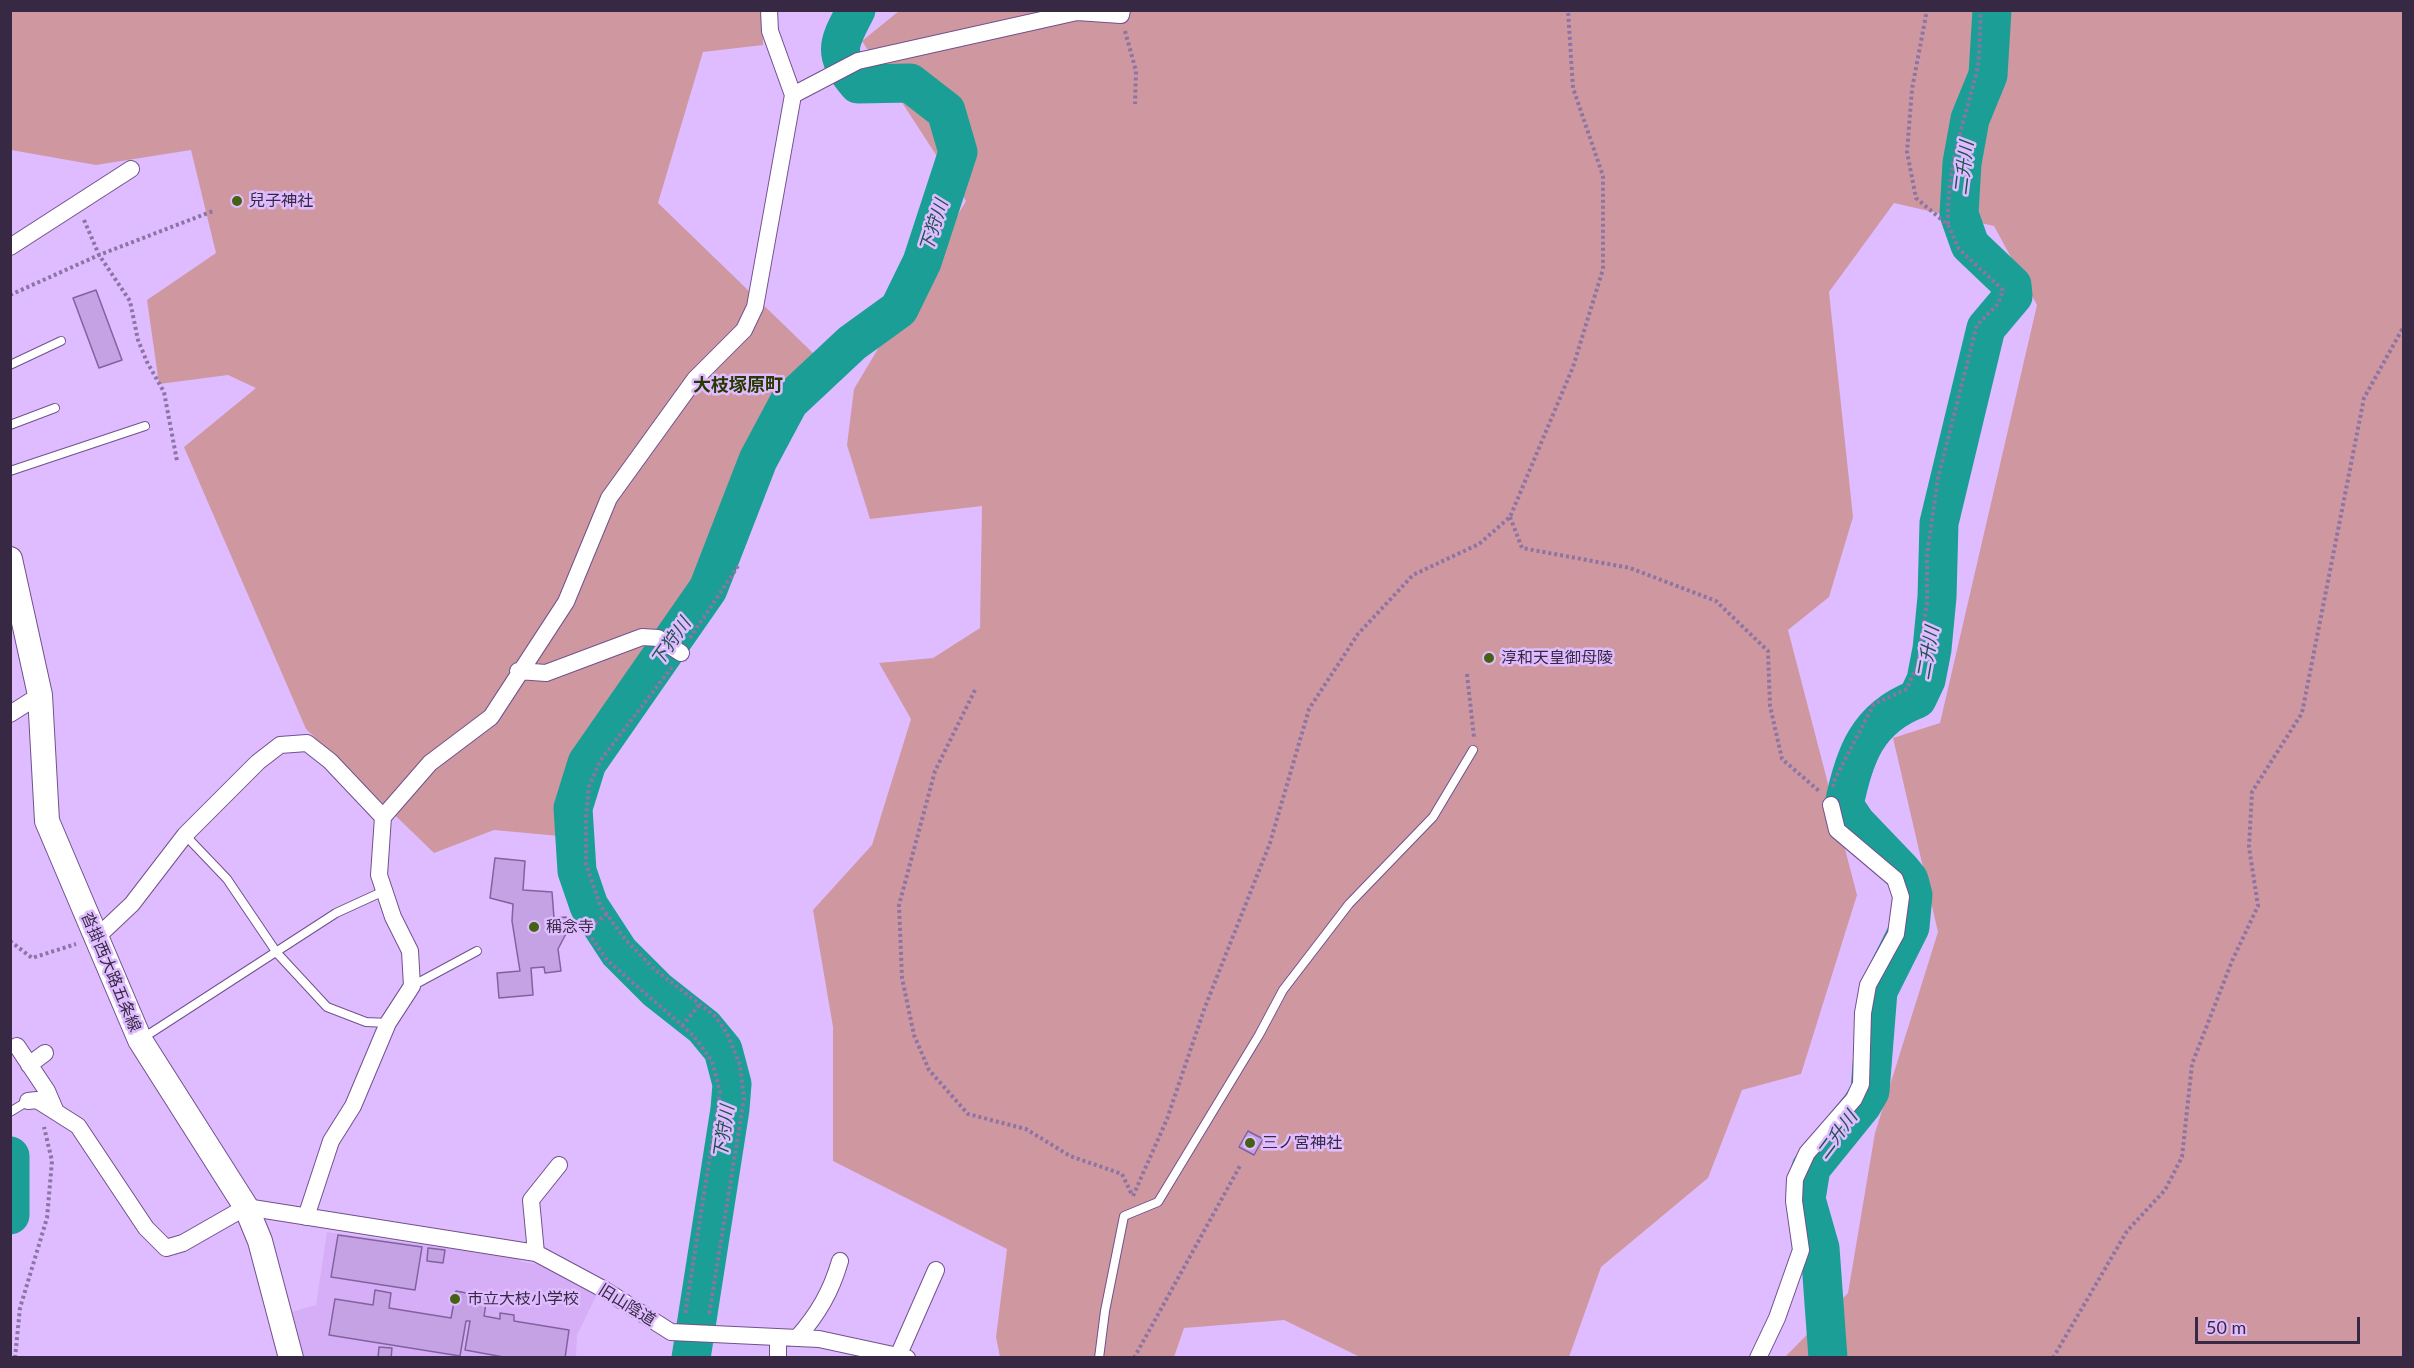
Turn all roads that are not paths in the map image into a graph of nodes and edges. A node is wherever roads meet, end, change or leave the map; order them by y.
1 (769, 10) edge
2 (1122, 13) edge
3 (793, 94) junction
4 (131, 169) dead end
5 (10, 248) edge
6 (61, 341) dead end
7 (10, 365) edge
8 (55, 408) dead end
9 (10, 425) edge
10 (145, 426) dead end
11 (10, 471) edge
12 (10, 559) edge
13 (680, 652) road end
14 (518, 671) junction
15 (40, 695) junction
16 (10, 714) edge
17 (1473, 750) road end
18 (1831, 805) road end
19 (383, 817) junction
20 (185, 835) junction
21 (384, 891) junction
22 (96, 938) junction
23 (477, 951) dead end
24 (277, 953) junction
25 (412, 987) junction
26 (388, 1023) junction
27 (140, 1040) junction
28 (17, 1046) dead end
29 (45, 1053) dead end
30 (29, 1065) junction
31 (33, 1100) joint
32 (10, 1112) edge
33 (56, 1112) junction
34 (559, 1165) dead end
35 (246, 1207) junction
36 (306, 1217) junction
37 (536, 1253) junction
38 (840, 1261) dead end
39 (936, 1270) dead end
40 (778, 1337) junction
41 (797, 1338) junction
42 (903, 1356) edge
43 (291, 1358) edge
44 (778, 1358) edge
45 (1099, 1358) edge
46 (1758, 1358) edge

1 - 3 street
2 - 3 street
3 - 14 street
4 - 5 street
6 - 7 lane
8 - 9 lane
10 - 11 lane
12 - 15 main road, 沓掛西大路五条線
13 - 14 street
14 - 19 street
15 - 16 street
15 - 22 main road, 沓掛西大路五条線
17 - 45 lane
18 - 46 street
19 - 20 street
19 - 21 street
20 - 22 street
20 - 24 lane
21 - 24 lane
21 - 25 street
22 - 27 main road, 沓掛西大路五条線
23 - 25 lane
24 - 26 lane
24 - 27 lane
25 - 26 street
26 - 36 street
27 - 35 main road, 沓掛西大路五条線
28 - 30 street
29 - 30 street
30 - 33 street
31 - 32 lane
31 - 33 street
33 - 35 street
34 - 37 street
35 - 36 street, 旧山陰道
35 - 43 main road, 沓掛西大路五条線
36 - 37 street, 旧山陰道
37 - 40 street, 旧山陰道
38 - 41 street
39 - 42 street
40 - 41 street, 旧山陰道
40 - 44 street
41 - 42 street, 旧山陰道

